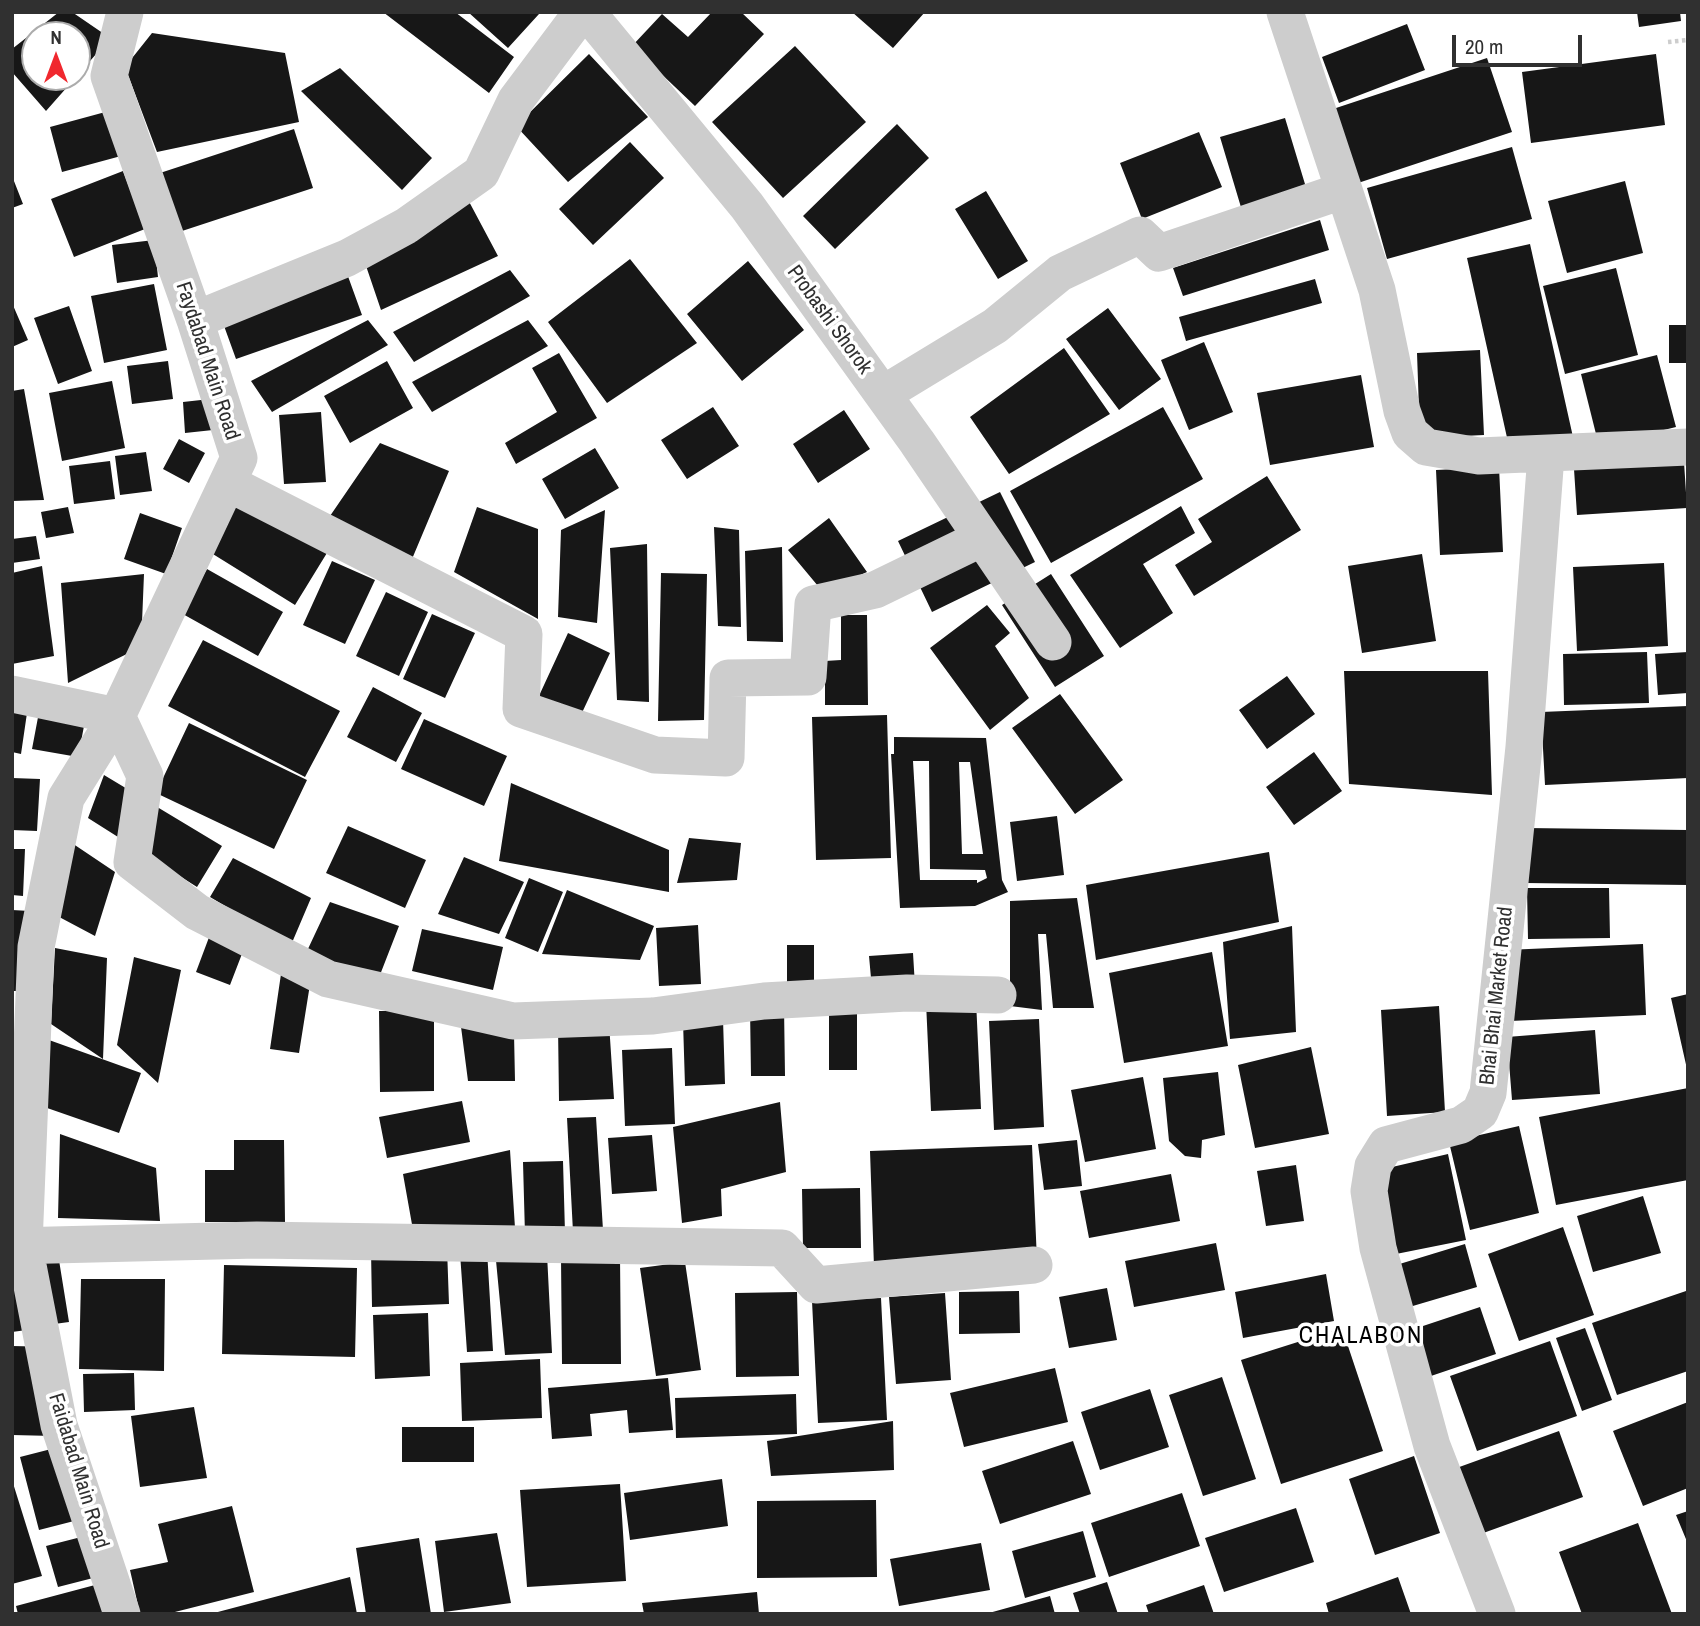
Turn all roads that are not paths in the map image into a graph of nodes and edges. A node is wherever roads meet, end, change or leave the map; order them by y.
1 (125, 12) edge
2 (584, 12) edge
3 (1285, 12) edge
4 (1342, 191) junction
5 (195, 320) junction
6 (883, 394) junction
7 (1688, 447) edge
8 (1546, 455) junction
9 (228, 483) junction
10 (982, 538) junction
11 (1053, 642) dead end
12 (12, 694) edge
13 (117, 716) junction
14 (999, 995) dead end
15 (18, 1245) edge
16 (1034, 1265) dead end
17 (122, 1614) edge
18 (1497, 1614) edge

1 - 5 street, Faydabad Main Road
2 - 5 street
2 - 6 street, Probashi Shorok
3 - 4 street
4 - 6 street
4 - 8 street
5 - 9 street, Faydabad Main Road
6 - 10 street, Probashi Shorok
7 - 8 street
8 - 18 street, Bhai Bhai Market Road
9 - 10 street
9 - 13 street, Faydabad Main Road
10 - 11 street, Probashi Shorok
12 - 13 street
13 - 14 street
13 - 15 street, Faidabad Main Road
15 - 16 street
15 - 17 street, Faidabad Main Road

